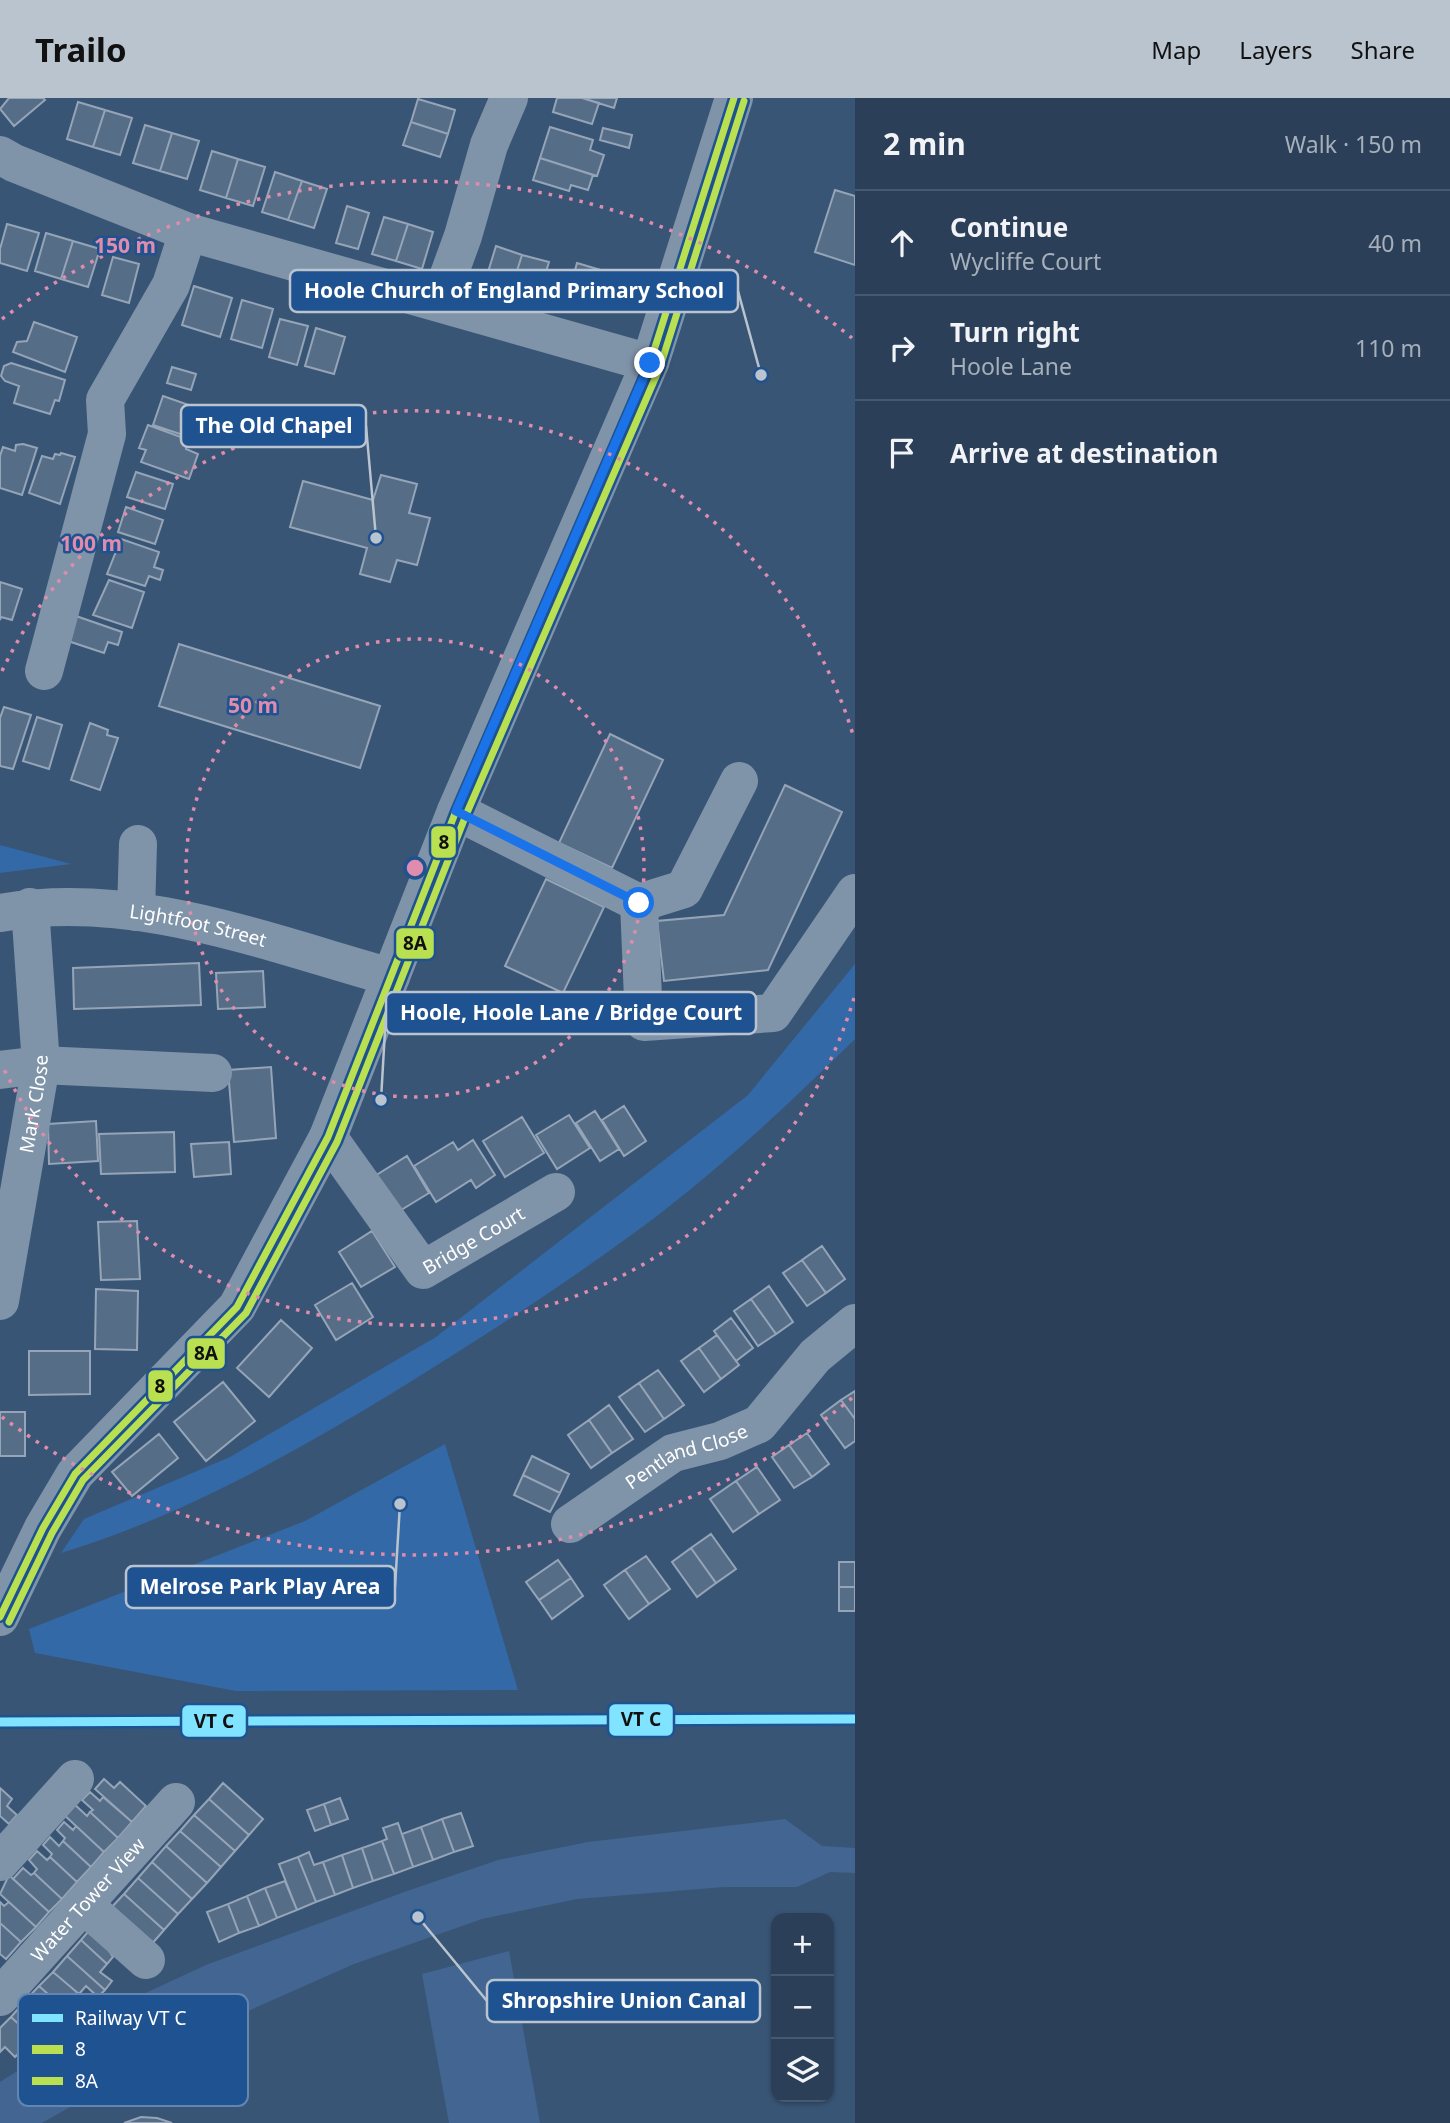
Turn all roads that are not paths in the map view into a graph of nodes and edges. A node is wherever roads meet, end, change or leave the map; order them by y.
1 (509, 98) edge
2 (734, 98) edge
3 (0, 155) edge
4 (188, 232) junction
5 (439, 302) junction
6 (650, 363) junction
7 (44, 671) dead end
8 (739, 781) dead end
9 (456, 811) junction
10 (138, 844) dead end
11 (855, 894) edge
12 (639, 903) junction
13 (15, 910) edge
14 (136, 912) junction
15 (391, 977) junction
16 (41, 1065) junction
17 (0, 1070) edge
18 (213, 1073) dead end
19 (328, 1138) junction
20 (556, 1192) dead end
21 (0, 1301) edge
22 (855, 1323) edge
23 (570, 1524) dead end
24 (0, 1617) edge
25 (75, 1779) dead end
26 (176, 1802) dead end
27 (0, 1862) edge
28 (83, 1904) junction
29 (146, 1960) dead end
30 (0, 1997) edge

1 - 5 street
2 - 6 street
3 - 4 street
4 - 5 street
4 - 7 street
5 - 6 street
6 - 9 street
8 - 12 street
9 - 12 street
9 - 15 street
10 - 14 street
11 - 12 street
13 - 14 street, Lightfoot Street
13 - 16 street, Mark Close
14 - 15 street, Lightfoot Street
15 - 19 street
16 - 17 street
16 - 18 street
16 - 21 street, Mark Close
19 - 20 street, Bridge Court
19 - 24 street
22 - 23 street, Pentland Close
25 - 27 street
26 - 28 street, Water Tower View
28 - 29 street
28 - 30 street, Water Tower View

